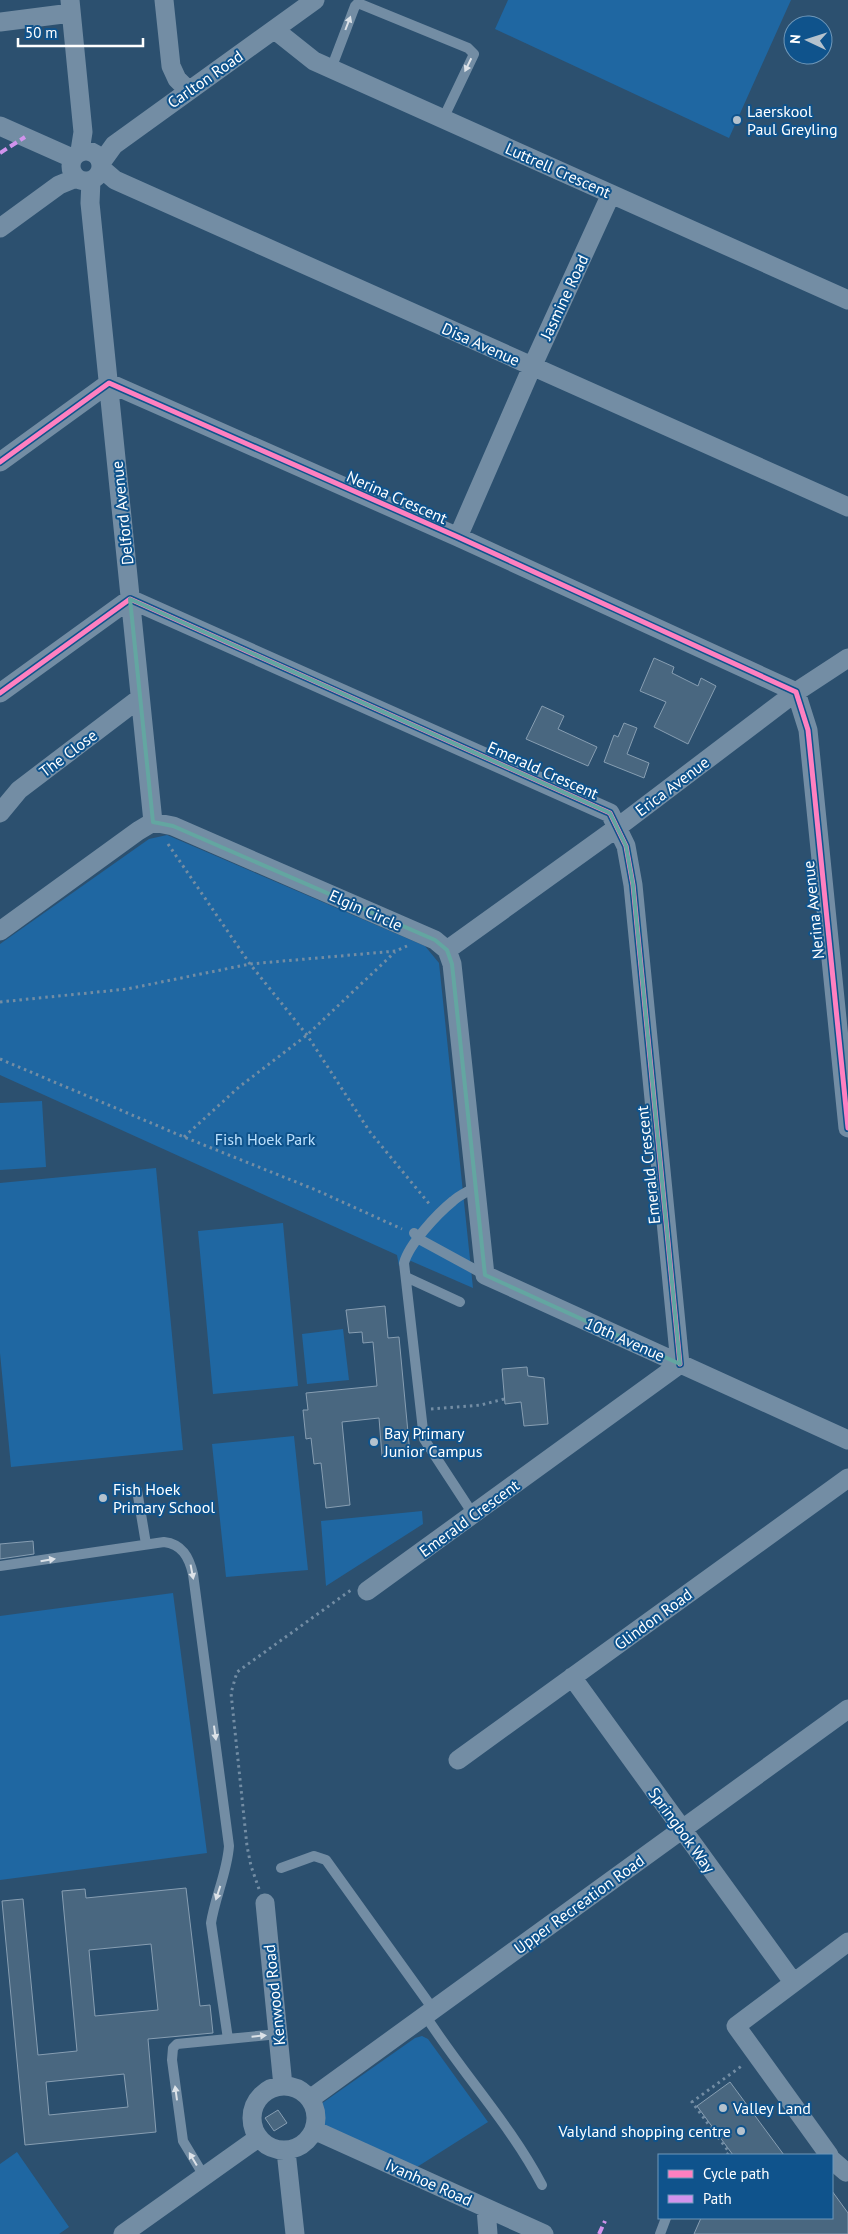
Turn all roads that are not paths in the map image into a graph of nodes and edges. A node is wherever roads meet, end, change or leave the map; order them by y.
1 (164, 0) edge
2 (312, 1) edge
3 (70, 6) edge
4 (0, 22) edge
5 (275, 30) junction
6 (331, 69) junction
7 (188, 90) junction
8 (443, 119) junction
9 (0, 126) edge
10 (87, 169) junction
11 (612, 194) junction
12 (0, 228) edge
13 (848, 300) edge
14 (532, 367) junction
15 (109, 383) junction
16 (0, 462) edge
17 (848, 507) edge
18 (458, 537) junction
19 (130, 599) junction
20 (848, 658) edge
21 (796, 692) junction
22 (0, 693) edge
23 (140, 698) junction
24 (0, 813) edge
25 (154, 822) junction
26 (618, 827) junction
27 (0, 931) edge
28 (448, 950) junction
29 (845, 1074) edge
30 (848, 1128) edge
31 (476, 1186) junction
32 (417, 1236) junction
33 (485, 1275) junction
34 (406, 1277) junction
35 (460, 1302) dead end
36 (680, 1364) junction
37 (848, 1440) edge
38 (848, 1478) edge
39 (137, 1490) dead end
40 (473, 1514) junction
41 (146, 1544) junction
42 (0, 1566) edge
43 (367, 1591) road end
44 (572, 1677) junction
45 (848, 1709) edge
46 (458, 1760) dead end
47 (681, 1830) junction
48 (281, 1868) dead end
49 (265, 1904) road end
50 (848, 1942) edge
51 (793, 1982) junction
52 (429, 2012) junction
53 (278, 2034) junction
54 (228, 2039) junction
55 (283, 2086) junction
56 (310, 2098) junction
57 (314, 2130) junction
58 (258, 2138) junction
59 (286, 2151) junction
60 (828, 2154) edge
61 (833, 2161) edge
62 (848, 2171) edge
63 (204, 2176) junction
64 (542, 2185) dead end
65 (486, 2208) junction
66 (666, 2219) edge
67 (123, 2234) edge
68 (295, 2234) edge
69 (488, 2234) edge
70 (544, 2234) edge
71 (660, 2234) edge

1 - 7 street
2 - 5 street, Carlton Road
3 - 4 street
3 - 10 street, Delford Avenue
5 - 6 street, Luttrell Crescent
5 - 7 street, Carlton Road
6 - 8 street, Luttrell Crescent
6 -> 8 lane
7 - 10 street, Carlton Road
8 - 11 street, Luttrell Crescent
9 - 10 street, Disa Avenue
10 - 12 street, Carlton Road
10 - 14 street, Disa Avenue
10 - 15 street, Delford Avenue
11 - 13 street, Luttrell Crescent
11 - 14 street, Jasmine Road
14 - 17 street, Disa Avenue
14 - 18 street, Jasmine Road
15 - 16 street
15 - 18 street, Nerina Crescent
15 - 19 street, Delford Avenue
18 - 21 street, Nerina Crescent
19 - 22 street
19 - 23 street, Delford Avenue
19 - 26 street, Emerald Crescent
20 - 21 street, Erica Avenue
21 - 26 street, Erica Avenue
21 - 29 street, Nerina Avenue
23 - 24 street, The Close
23 - 25 street, Delford Avenue
25 - 27 street
25 - 28 street, Elgin Circle
26 - 28 street, Erica Avenue
26 - 36 street, Emerald Crescent
28 - 31 street
29 - 30 street, Nerina Avenue
31 - 32 lane
31 - 33 street
32 - 33 lane
32 - 34 lane
33 - 36 street, 10th Avenue
34 - 35 lane
34 - 40 lane
36 - 37 street, 10th Avenue
36 - 40 street, Emerald Crescent
38 - 44 street, Glindon Road
39 - 41 lane
40 - 43 street, Emerald Crescent
42 -> 41 lane
41 -> 54 lane
44 - 46 street, Glindon Road
44 - 47 street, Springbok Way
45 - 47 street, Upper Recreation Road
47 - 51 street, Springbok Way
47 - 52 street, Upper Recreation Road
48 - 52 lane
49 - 53 street, Kenwood Road
50 - 51 street
51 - 60 street
52 - 56 street, Upper Recreation Road
52 - 64 lane
54 -> 53 lane
53 - 55 street, Kenwood Road
63 -> 54 lane
55 - 56 street
55 - 58 street
56 - 57 street
57 - 59 street
57 - 65 street, Ivanhoe Road
58 - 59 street
58 - 63 street
59 - 68 street
61 - 62 street
63 - 67 street
65 - 69 street
65 - 70 street, Ivanhoe Road
66 - 71 lane

